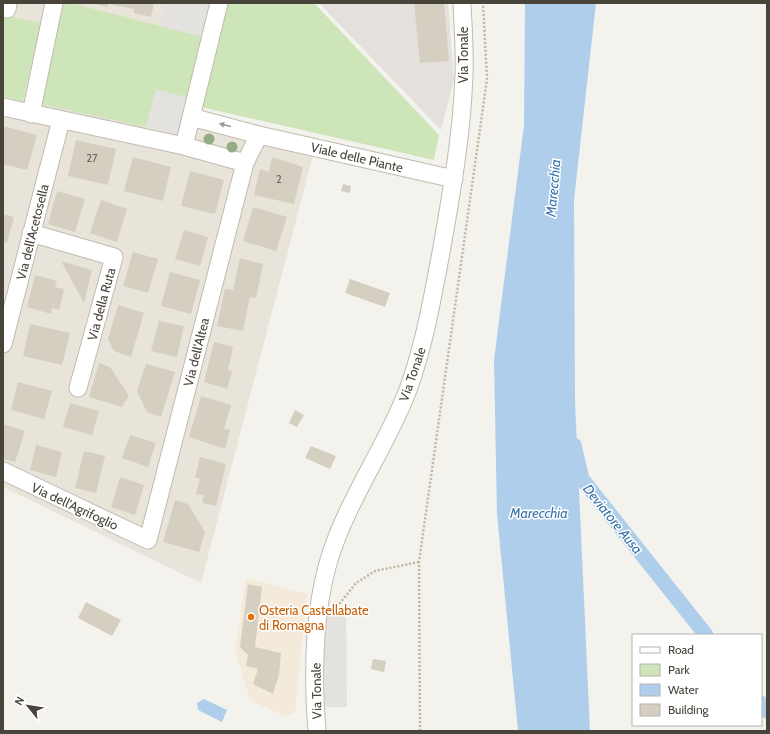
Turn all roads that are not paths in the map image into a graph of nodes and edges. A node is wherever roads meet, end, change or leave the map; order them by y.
1 (54, 3) edge
2 (219, 3) edge
3 (462, 3) edge
4 (3, 107) edge
5 (31, 114) junction
6 (191, 117) junction
7 (60, 120) junction
8 (260, 135) junction
9 (184, 146) junction
10 (245, 164) junction
11 (454, 179) junction
12 (32, 233) junction
13 (3, 344) edge
14 (78, 388) dead end
15 (3, 472) edge
16 (148, 540) joint
17 (317, 731) edge

1 - 5 street
2 - 6 street
3 - 11 street, Via Tonale
4 - 5 street
5 - 7 street
8 -> 6 street, Viale delle Piante
6 - 9 street
7 - 9 street
7 - 12 street, Via dell'Acetosella
8 - 10 street
8 - 11 street, Viale delle Piante
9 - 10 street
10 - 16 street, Via dell'Altea
11 - 17 street, Via Tonale
12 - 13 street, Via dell'Acetosella
12 - 14 street, Via della Ruta
15 - 16 street, Via dell'Agrifoglio

